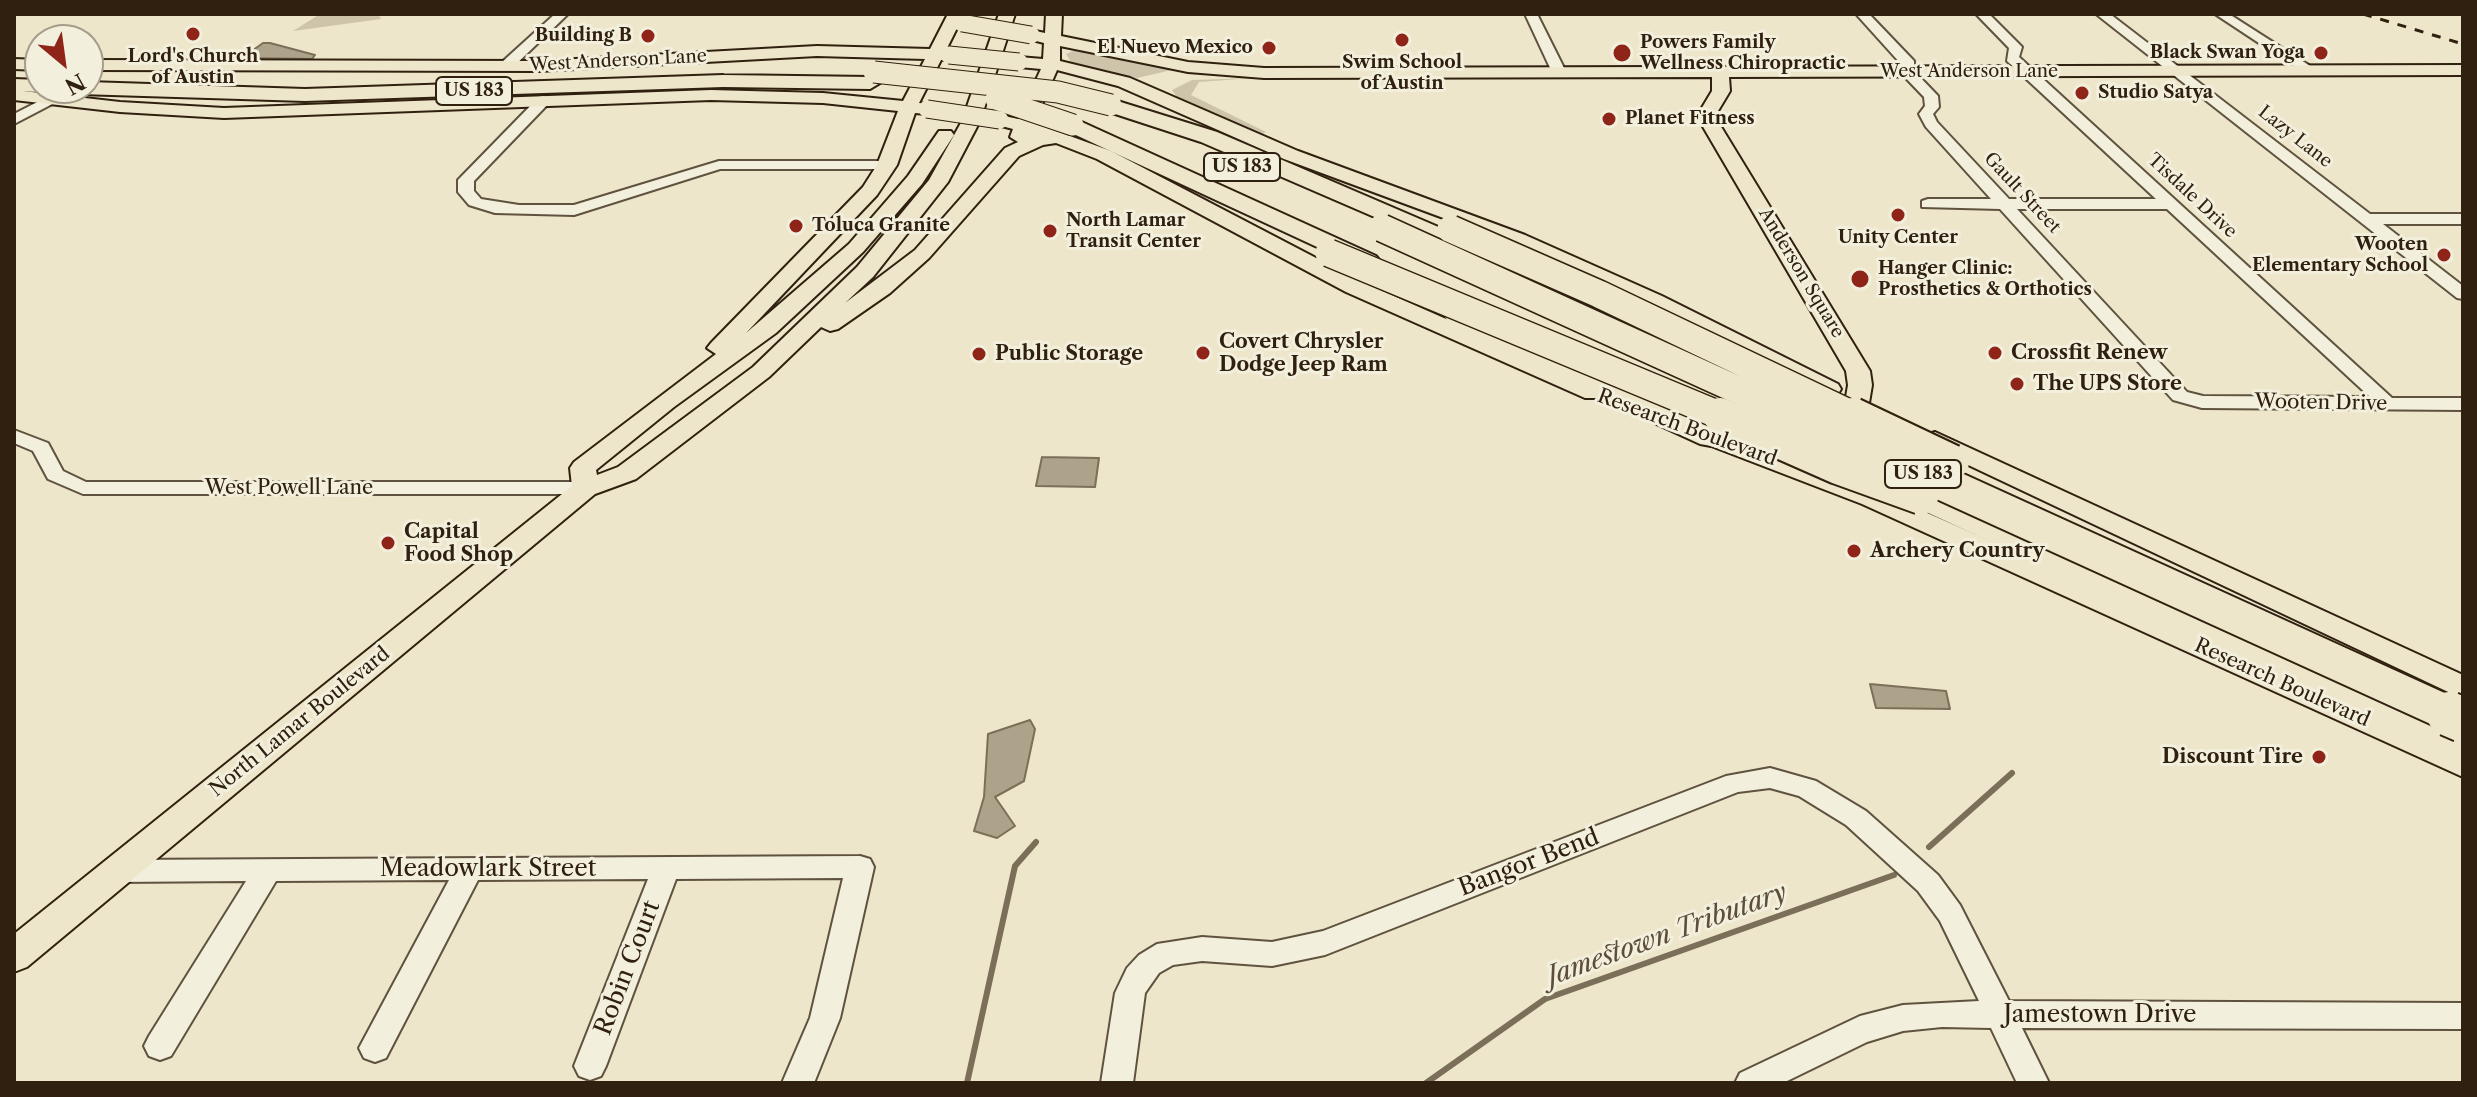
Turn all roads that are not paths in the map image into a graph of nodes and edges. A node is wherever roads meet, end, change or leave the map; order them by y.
1 (562, 14) edge
2 (992, 14) edge
3 (1007, 14) edge
4 (1531, 14) edge
5 (1862, 14) edge
6 (1982, 14) edge
7 (2102, 14) edge
8 (2221, 14) edge
9 (955, 21) edge
10 (1053, 40) edge
11 (895, 51) junction
12 (941, 54) junction
13 (1213, 65) junction
14 (506, 66) junction
15 (1188, 67) junction
16 (871, 68) junction
17 (1283, 71) junction
18 (2176, 71) junction
19 (2311, 71) junction
20 (2461, 71) edge
21 (1559, 72) junction
22 (1804, 72) junction
23 (1907, 72) junction
24 (2030, 72) junction
25 (1264, 73) junction
26 (104, 75) edge
27 (104, 76) edge
28 (104, 77) edge
29 (1124, 82) junction
30 (1718, 90) junction
31 (1160, 98) junction
32 (544, 100) junction
33 (850, 100) junction
34 (1003, 102) junction
35 (32, 104) edge
36 (104, 104) edge
37 (918, 107) junction
38 (1180, 107) junction
39 (14, 120) edge
40 (1081, 122) junction
41 (1025, 126) junction
42 (1236, 132) junction
43 (1012, 152) junction
44 (1104, 155) junction
45 (887, 165) junction
46 (2006, 203) junction
47 (1928, 204) dead end
48 (2171, 204) junction
49 (2369, 219) junction
50 (2463, 219) edge
51 (1371, 233) junction
52 (2463, 294) edge
53 (761, 372) junction
54 (1805, 377) junction
55 (2180, 396) joint
56 (665, 402) junction
57 (1857, 403) junction
58 (2388, 404) junction
59 (2463, 404) edge
60 (14, 436) edge
61 (1711, 437) junction
62 (1812, 474) junction
63 (586, 488) junction
64 (1921, 497) junction
65 (2463, 688) edge
66 (2463, 720) edge
67 (2463, 746) edge
68 (2463, 765) edge
69 (269, 868) junction
70 (666, 869) junction
71 (469, 870) junction
72 (116, 871) junction
73 (14, 956) edge
74 (2002, 1014) junction
75 (2463, 1016) edge
76 (160, 1046) dead end
77 (375, 1048) dead end
78 (590, 1066) dead end
79 (798, 1083) edge
80 (1117, 1083) edge
81 (1751, 1083) edge
82 (2033, 1083) edge

1 - 14 street
2 - 56 main road, North Lamar Boulevard
3 - 53 main road, North Lamar Boulevard
4 - 21 street
5 - 23 street, Gault Street
6 - 24 street, Tisdale Drive
7 - 18 street, Lazy Lane
8 - 19 street
9 - 10 main road, bridge
9 - 12 main road
9 - 16 main road
10 - 12 main road, West Anderson Lane, bridge
10 - 13 main road
10 - 15 main road
10 - 29 main road
10 - 41 main road
11 - 12 main road, West Anderson Lane
11 - 16 main road, West Anderson Lane
11 - 33 main road
12 - 37 main road
13 - 15 main road
13 - 17 main road
14 - 16 main road, West Anderson Lane
14 - 26 main road, West Anderson Lane
15 - 25 main road
15 - 29 main road
16 - 27 highway, US 183
16 - 28 highway, US 183
16 - 34 highway, US 183
17 - 21 main road
17 - 25 main road
18 - 19 main road, West Anderson Lane
18 - 24 main road, West Anderson Lane
18 - 49 street, Lazy Lane
19 - 20 main road, West Anderson Lane
21 - 30 main road
22 - 23 main road, West Anderson Lane
22 - 30 main road, West Anderson Lane
22 - 30 main road
23 - 24 main road, West Anderson Lane
23 - 46 street, Gault Street
24 - 48 street, Tisdale Drive
25 - 38 main road
29 - 31 main road
30 - 57 main road, Anderson Square
31 - 38 main road
31 - 40 main road
32 - 33 main road, West Anderson Lane
32 - 36 main road, West Anderson Lane
32 - 45 street
33 - 37 main road, West Anderson Lane
34 - 37 main road, Research Boulevard, bridge
34 - 40 highway, bridge
34 - 40 highway, US 183, bridge
34 - 41 main road, Research Boulevard
35 - 39 street
37 - 45 main road
38 - 42 main road
40 - 41 main road, Research Boulevard
40 - 43 main road
40 - 44 main road, Research Boulevard
40 - 51 highway, US 183
40 - 54 highway
40 - 61 highway
41 - 43 main road
42 - 54 main road
42 - 66 highway, bridge
43 - 53 main road
44 - 61 main road, Research Boulevard
44 - 64 highway, bridge
45 - 56 main road
46 - 47 street
46 - 48 street
46 - 55 street, Gault Street
48 - 58 street, Tisdale Drive
49 - 50 street
49 - 52 street, Lazy Lane
51 - 64 highway, US 183, bridge
51 - 66 highway, US 183, bridge
53 - 63 main road, North Lamar Boulevard
54 - 57 main road
55 - 58 street, Wooten Drive
56 - 63 main road, North Lamar Boulevard
57 - 62 main road
57 - 65 main road
58 - 59 street, Wooten Drive
60 - 63 street, West Powell Lane
61 - 62 main road, Research Boulevard
62 - 68 main road, Research Boulevard
63 - 72 main road, North Lamar Boulevard
64 - 67 highway, US 183
69 - 71 street, Meadowlark Street
69 - 72 street, Meadowlark Street
69 - 76 street
70 - 71 street, Meadowlark Street
70 - 78 street, Robin Court
70 - 79 street, Meadowlark Street
71 - 77 street
72 - 73 main road, North Lamar Boulevard
74 - 75 street, Jamestown Drive
74 - 80 street, Bangor Bend
74 - 81 street, Jamestown Drive
74 - 82 street, Bangor Bend

